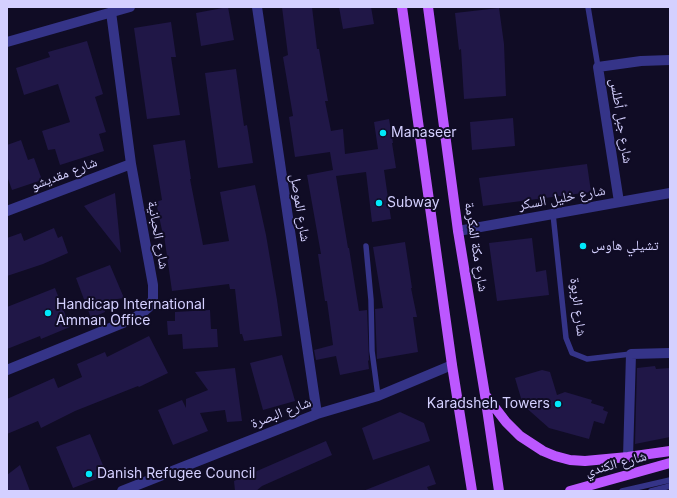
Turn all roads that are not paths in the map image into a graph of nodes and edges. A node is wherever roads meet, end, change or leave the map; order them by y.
1 (127, 7) edge
2 (257, 7) edge
3 (402, 7) edge
4 (428, 7) edge
5 (588, 7) edge
6 (112, 12) junction
7 (7, 42) edge
8 (670, 60) edge
9 (598, 67) junction
10 (131, 164) junction
11 (670, 194) edge
12 (619, 202) junction
13 (7, 211) edge
14 (553, 214) junction
15 (458, 231) junction
16 (366, 246) dead end
17 (670, 353) edge
18 (631, 354) junction
19 (452, 365) junction
20 (7, 370) edge
21 (485, 395) junction
22 (378, 396) junction
23 (317, 414) junction
24 (670, 450) edge
25 (628, 457) junction
26 (670, 464) edge
27 (670, 480) edge
28 (670, 486) edge
29 (122, 491) edge
30 (472, 491) edge
31 (499, 491) edge
32 (570, 491) edge
33 (622, 491) edge
34 (651, 491) edge

1 - 6 street
2 - 23 street, شارع الموصل
3 - 19 main road
4 - 15 main road, شارع مكة المكرمة
5 - 9 lane
6 - 7 street
6 - 10 street, شارع الحبانية
8 - 9 street, شارع جبل أطلس
9 - 12 street, شارع جبل أطلس
10 - 13 street, شارع مقديشو
10 - 20 street, شارع الحبانية
11 - 12 street, شارع خليل السكر
12 - 14 street, شارع خليل السكر
14 - 15 street, شارع خليل السكر
14 - 18 lane, شارع الربوة
15 - 21 main road, شارع مكة المكرمة
16 - 22 lane
17 - 18 street, شارع الربوة
18 - 25 street
19 - 22 street, شارع البصرة
19 - 30 main road
21 - 25 main road
21 - 31 main road, شارع مكة المكرمة
22 - 23 street, شارع البصرة
23 - 29 street, شارع البصرة
24 - 25 main road
26 - 32 main road, شارع الكندي
27 - 33 lane
28 - 34 lane

